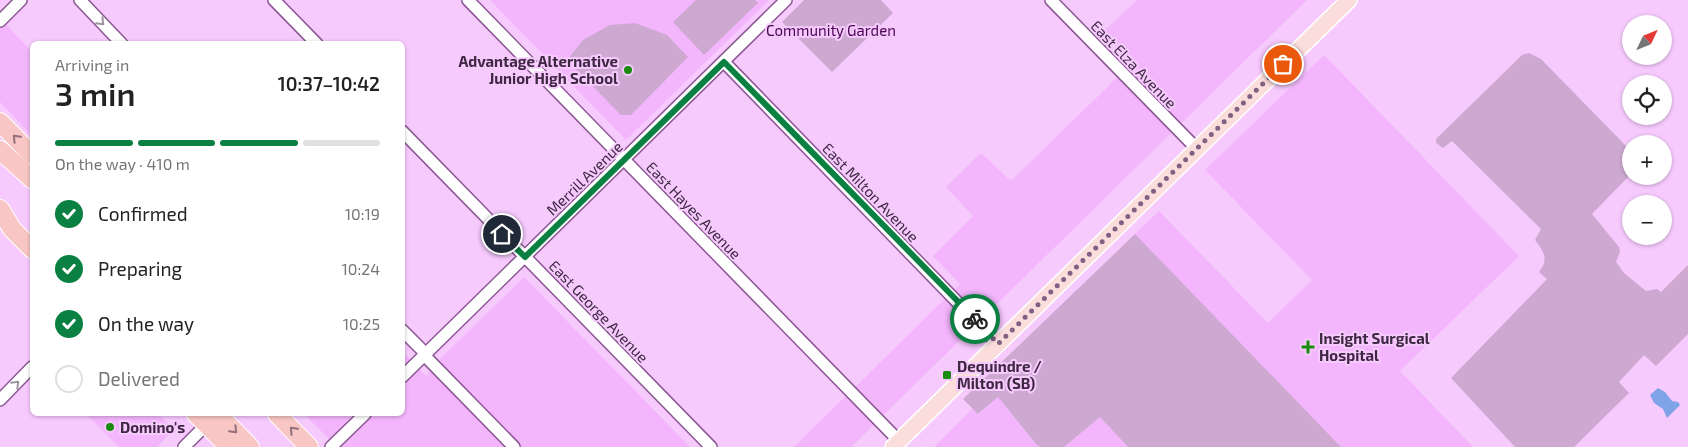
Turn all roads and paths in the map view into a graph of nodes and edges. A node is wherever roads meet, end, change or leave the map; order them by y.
1 (21, 0) edge
2 (80, 0) edge
3 (274, 0) edge
4 (468, 0) edge
5 (786, 0) edge
6 (1051, 0) edge
7 (1349, 0) edge
8 (0, 21) edge
9 (119, 41) edge
10 (314, 41) edge
11 (724, 62) junction
12 (0, 122) edge
13 (405, 134) edge
14 (1196, 149) junction
15 (0, 150) edge
16 (30, 153) edge
17 (624, 160) junction
18 (30, 178) edge
19 (0, 209) edge
20 (6, 226) edge
21 (30, 247) edge
22 (525, 257) junction
23 (405, 333) edge
24 (998, 344) junction
25 (425, 355) junction
26 (30, 369) edge
27 (405, 374) edge
28 (0, 400) edge
29 (278, 416) edge
30 (363, 416) edge
31 (207, 417) edge
32 (896, 444) edge
33 (184, 447) edge
34 (229, 447) edge
35 (250, 447) edge
36 (309, 447) edge
37 (331, 447) edge
38 (514, 447) edge
39 (711, 447) edge

1 - 8 street
2 -> 9 street
3 - 10 street
4 - 17 street, East Hayes Avenue
5 - 11 street, Merrill Avenue
6 - 14 street, East Elza Avenue
7 - 14 main road
11 - 17 street, Merrill Avenue
11 - 24 street, East Milton Avenue
16 -> 12 highway
13 - 22 street, East George Avenue
14 - 24 main road
15 - 18 highway
17 - 22 street, Merrill Avenue
17 - 32 street, East Hayes Avenue
19 - 20 highway
20 - 21 highway
22 - 25 street, Merrill Avenue
22 - 39 street, East George Avenue
23 - 25 street
24 - 32 main road
25 - 27 street, Merrill Avenue
25 - 38 street
28 -> 26 street
36 -> 29 highway
30 - 37 street
31 - 33 street
31 - 34 highway
31 -> 35 highway

